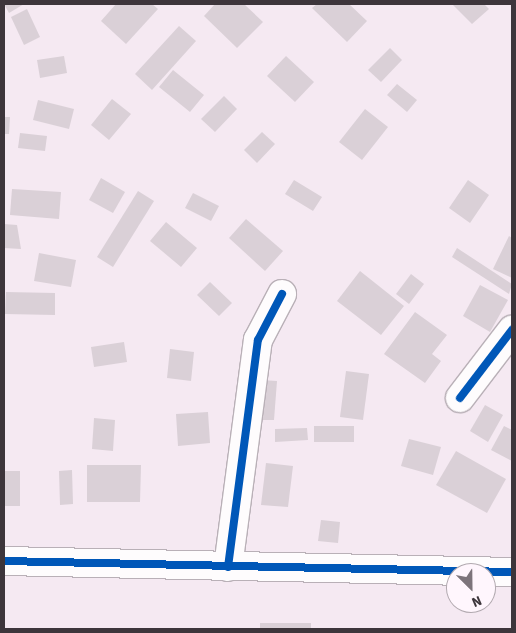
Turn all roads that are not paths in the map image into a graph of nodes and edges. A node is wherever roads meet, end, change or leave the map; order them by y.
1 (282, 294) dead end
2 (512, 330) edge
3 (460, 398) dead end
4 (4, 561) edge
5 (228, 567) junction
6 (512, 572) edge

1 - 5 street
2 - 3 street
4 - 5 street
5 - 6 street

